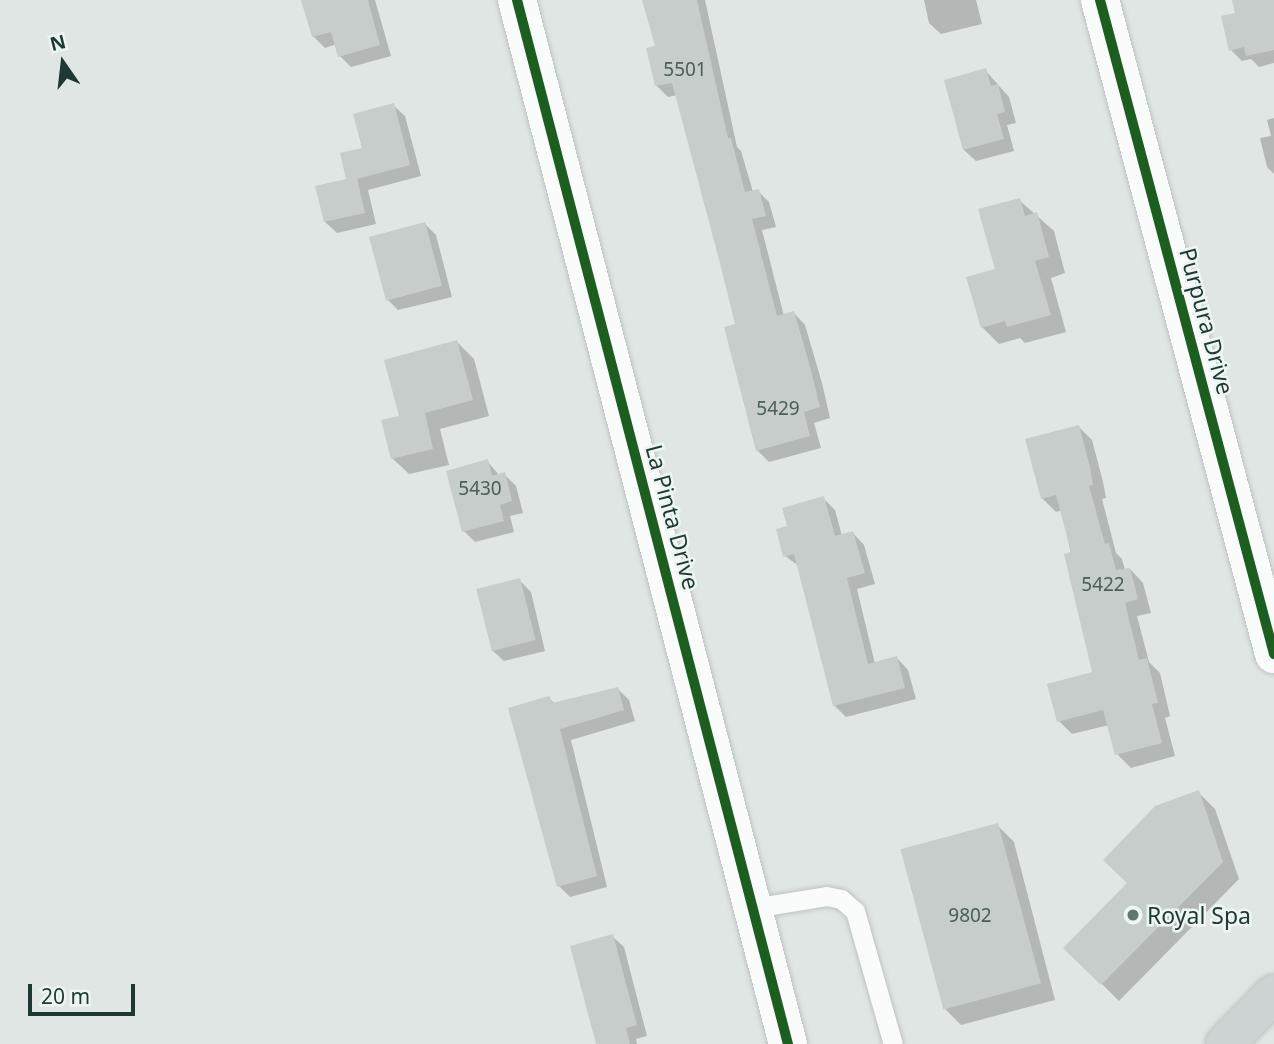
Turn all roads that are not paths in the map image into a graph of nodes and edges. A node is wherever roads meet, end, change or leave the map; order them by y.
1 (517, 0) edge
2 (1100, 0) edge
3 (1274, 653) edge
4 (753, 908) junction
5 (1274, 994) edge
6 (788, 1044) edge
7 (893, 1044) edge
8 (1225, 1044) edge

1 - 4 street, La Pinta Drive
2 - 3 street, Purpura Drive
4 - 6 street, La Pinta Drive
4 - 7 lane
5 - 8 main road

